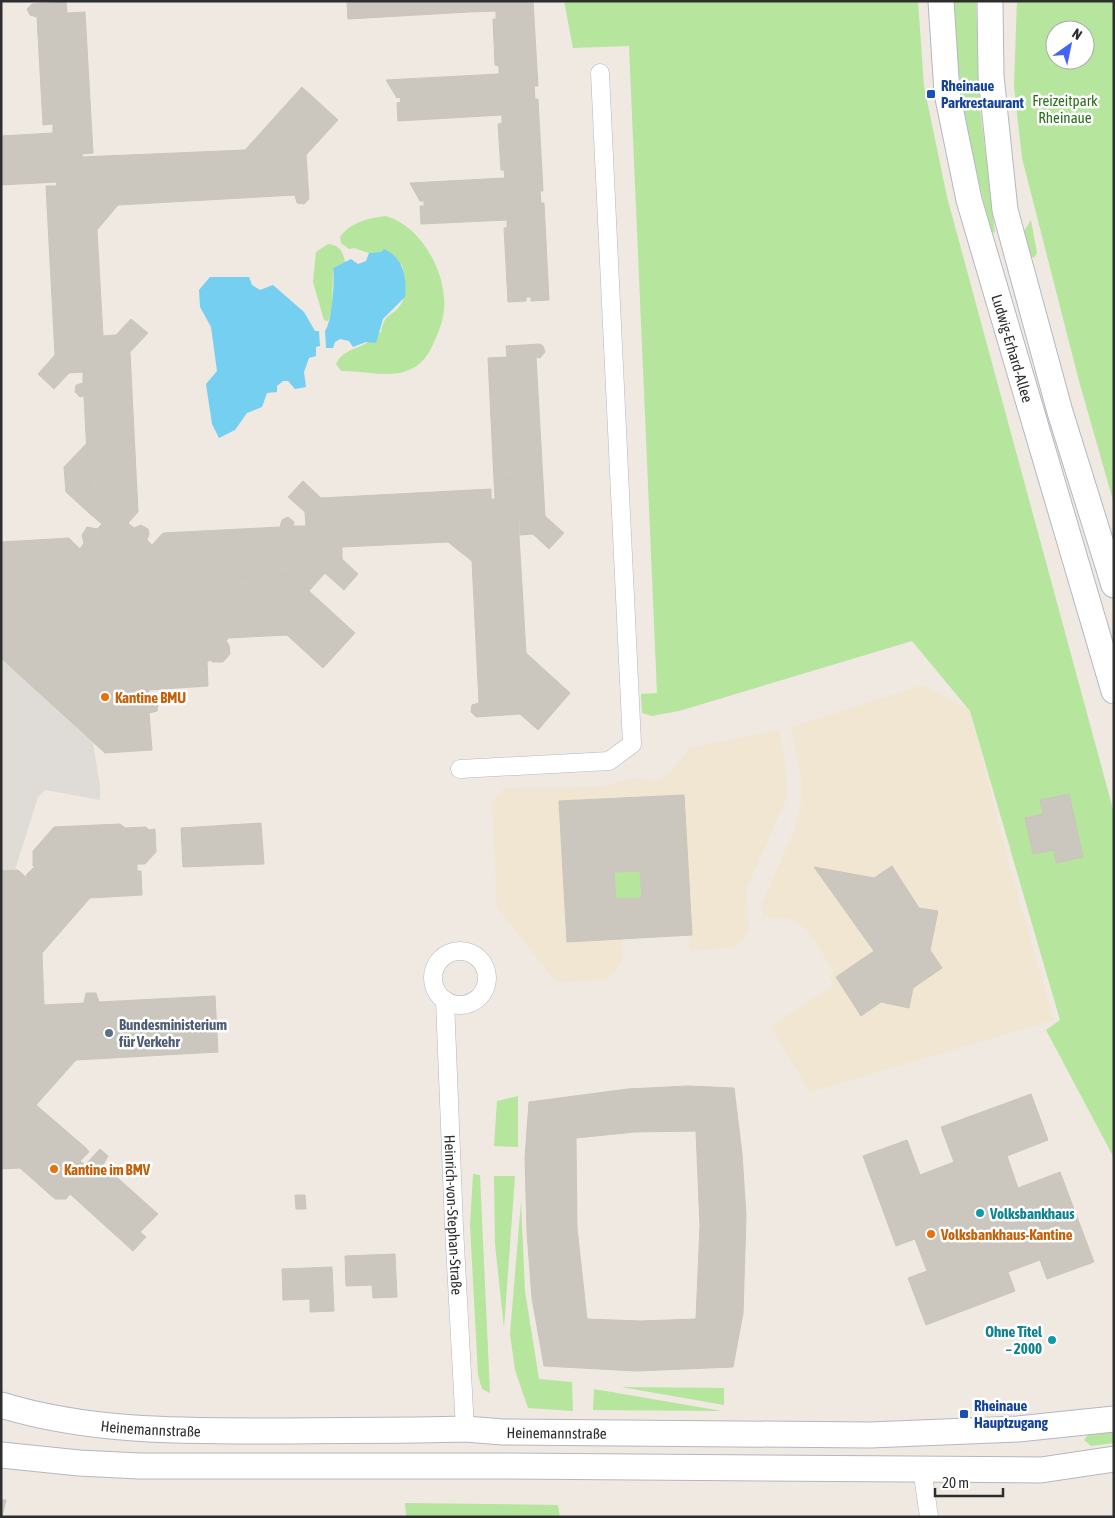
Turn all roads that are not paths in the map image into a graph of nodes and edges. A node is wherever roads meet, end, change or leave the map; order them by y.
1 (941, 1) edge
2 (990, 1) edge
3 (600, 73) dead end
4 (1114, 585) edge
5 (1114, 691) edge
6 (460, 770) dead end
7 (445, 1000) dead end
8 (1, 1405) edge
9 (1114, 1419) edge
10 (1, 1423) edge
11 (88, 1425) junction
12 (465, 1429) junction
13 (921, 1433) junction
14 (1, 1455) edge
15 (1114, 1459) edge
16 (466, 1467) junction
17 (922, 1468) junction
18 (929, 1517) edge

1 - 5 main road, Ludwig-Erhard-Allee
2 - 4 main road, Ludwig-Erhard-Allee
3 - 6 street
7 - 12 street, Heinrich-von-Stephan-Straße
8 - 11 main road, Heinemannstraße
9 - 13 main road, Heinemannstraße
10 - 11 main road
11 - 12 main road, Heinemannstraße
12 - 13 main road, Heinemannstraße
12 - 16 main road
13 - 17 main road
14 - 16 main road
15 - 17 main road
16 - 17 main road
17 - 18 street

